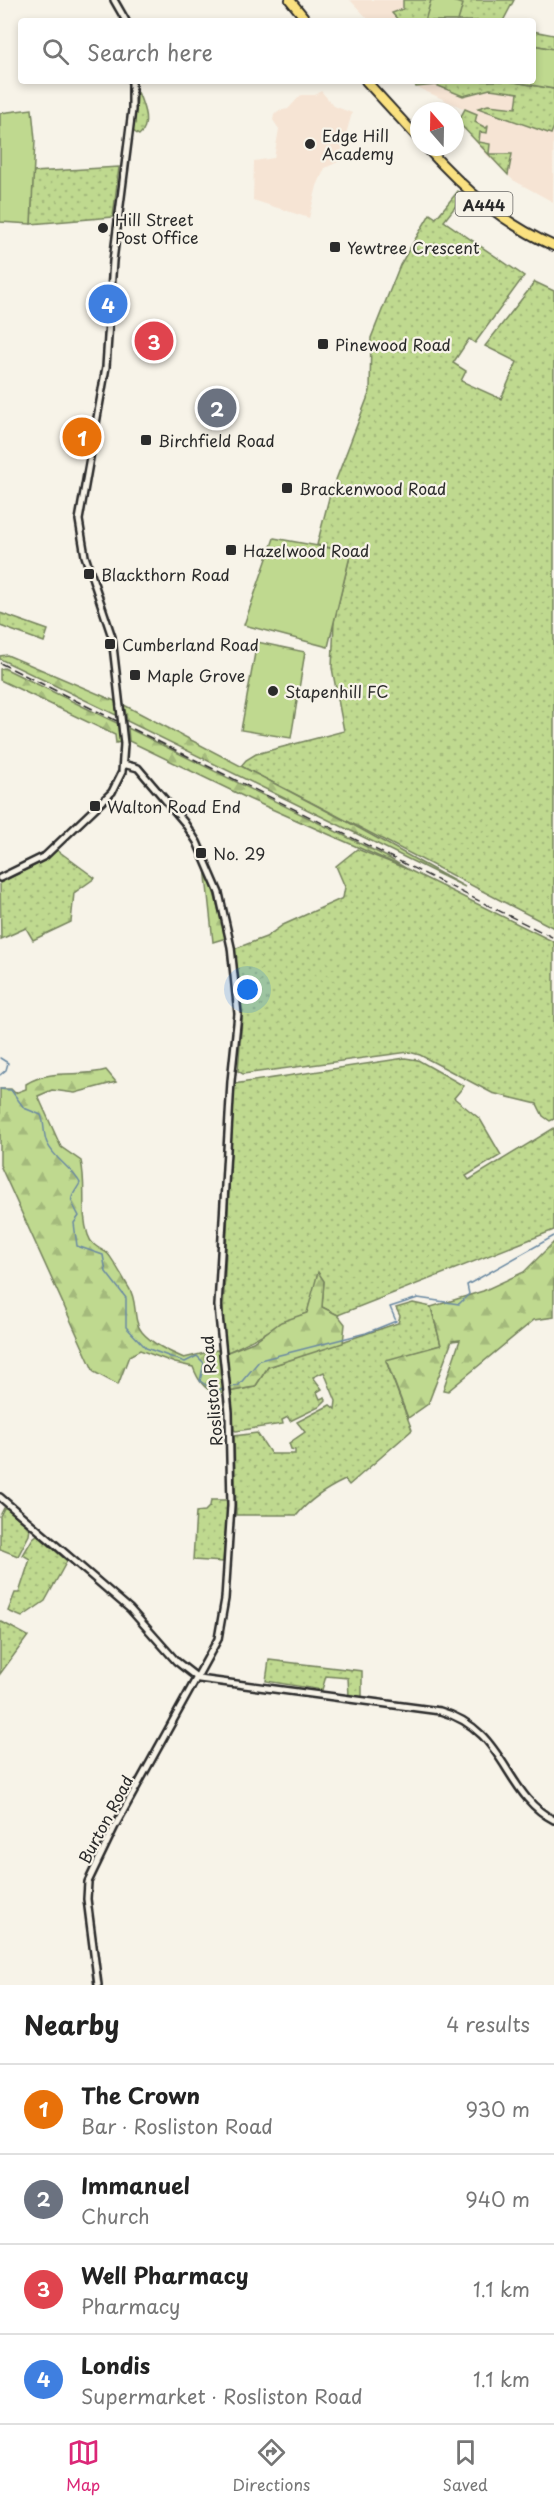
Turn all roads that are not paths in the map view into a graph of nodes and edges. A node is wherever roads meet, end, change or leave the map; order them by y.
1 (114, 0) edge
2 (290, 0) edge
3 (124, 18) edge
4 (305, 18) edge
5 (132, 84) edge
6 (369, 84) edge
7 (410, 129) edge
8 (435, 156) edge
9 (554, 246) edge
10 (123, 764) junction
11 (0, 878) edge
12 (0, 1497) edge
13 (199, 1679) junction
14 (554, 1820) edge
15 (98, 1985) edge

1 - 3 street
2 - 4 highway
5 - 10 street, bridge
6 - 7 highway
8 - 9 highway, A444
10 - 11 street
10 - 13 street, Rosliston Road
12 - 13 street
13 - 14 street
13 - 15 street, Burton Road

